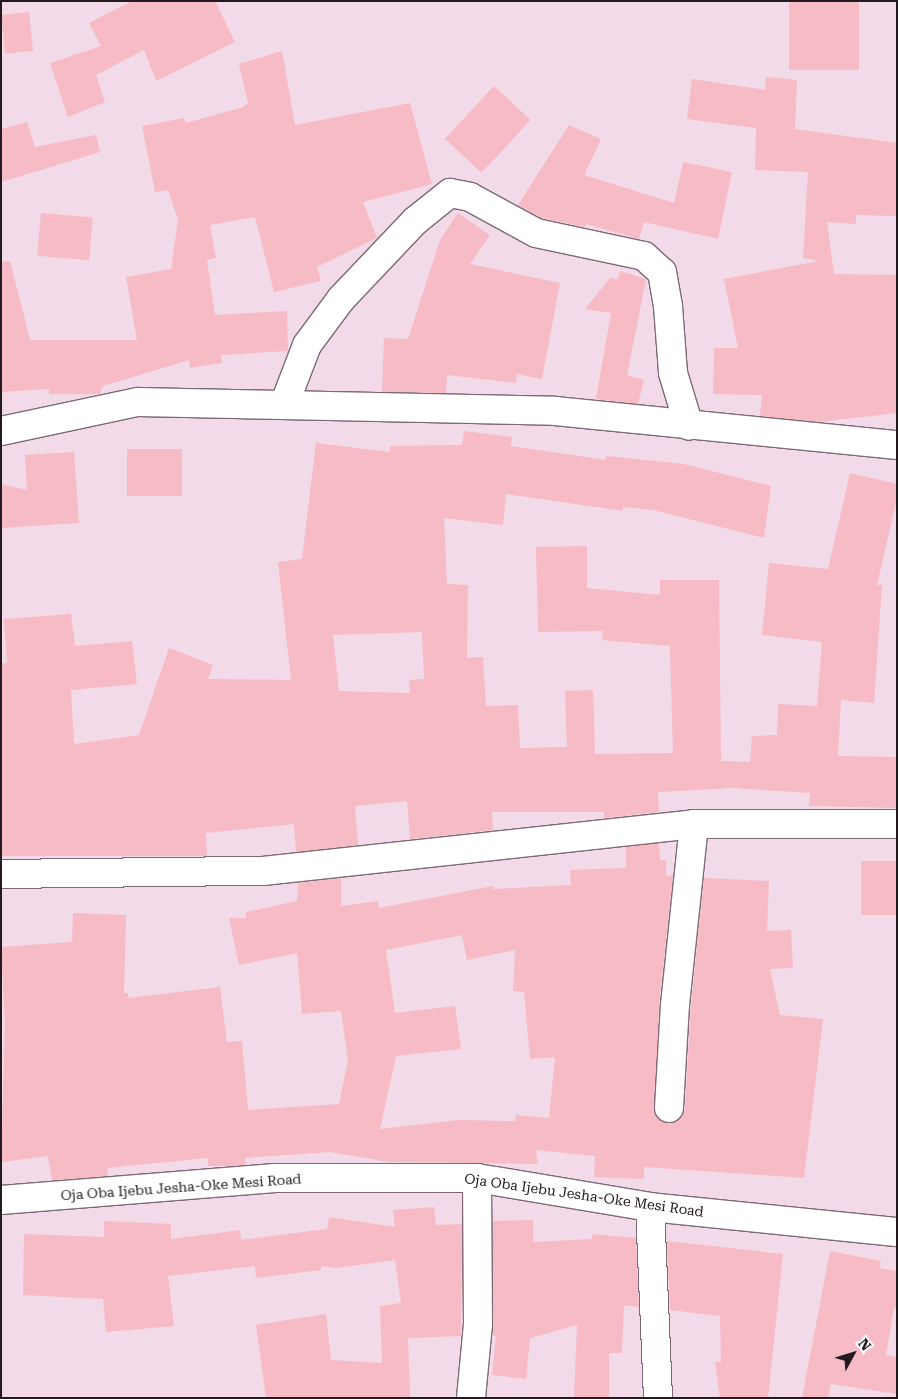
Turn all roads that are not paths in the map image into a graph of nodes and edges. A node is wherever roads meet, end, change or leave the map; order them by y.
1 (284, 405) junction
2 (689, 426) junction
3 (1, 431) edge
4 (897, 445) edge
5 (694, 824) junction
6 (897, 824) edge
7 (1, 874) edge
8 (669, 1108) dead end
9 (477, 1178) junction
10 (1, 1200) edge
11 (650, 1207) junction
12 (897, 1232) edge
13 (471, 1398) edge
14 (658, 1398) edge

1 - 2 street
1 - 2 street
1 - 3 street
2 - 4 street
5 - 6 street
5 - 7 street
5 - 8 street
9 - 10 street, Oja Oba Ijebu Jesha-Oke Mesi Road
9 - 11 street, Oja Oba Ijebu Jesha-Oke Mesi Road
9 - 13 street
11 - 12 street, Oja Oba Ijebu Jesha-Oke Mesi Road
11 - 14 street

